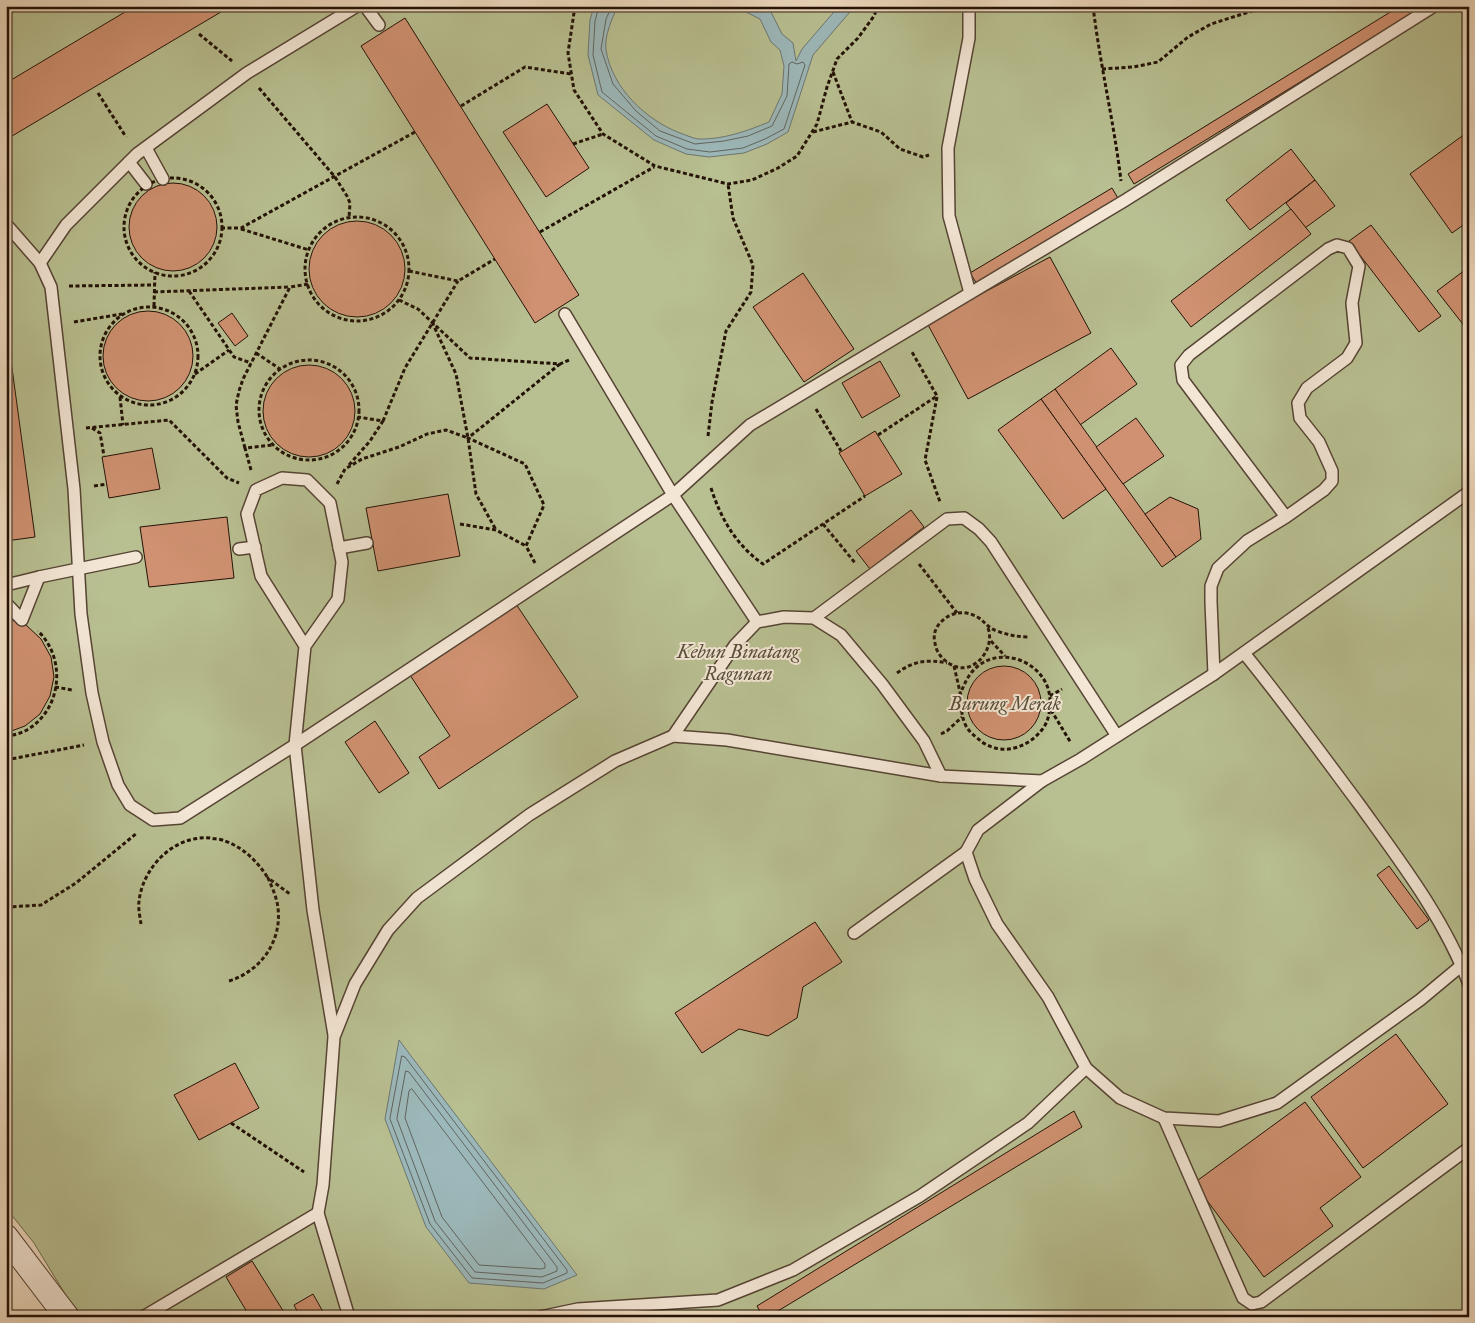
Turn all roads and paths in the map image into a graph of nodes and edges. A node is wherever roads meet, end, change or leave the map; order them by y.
1 (357, 6) edge
2 (365, 6) edge
3 (576, 6) edge
4 (878, 6) edge
5 (969, 6) edge
6 (1093, 6) edge
7 (1268, 6) edge
8 (1434, 6) edge
9 (379, 26) dead end
10 (199, 34) dead end
11 (1102, 69) junction
12 (833, 72) junction
13 (247, 73) junction
14 (571, 74) junction
15 (98, 93) dead end
16 (460, 106) dead end
17 (852, 122) junction
18 (415, 132) dead end
19 (813, 132) junction
20 (603, 134) junction
21 (573, 144) dead end
22 (948, 148) junction
23 (137, 155) junction
24 (655, 166) junction
25 (335, 177) junction
26 (163, 178) junction
27 (146, 184) junction
28 (728, 184) junction
29 (1124, 201) junction
30 (349, 218) junction
31 (6, 224) edge
32 (221, 228) junction
33 (241, 228) junction
34 (540, 232) dead end
35 (310, 250) junction
36 (495, 259) dead end
37 (40, 263) junction
38 (409, 271) junction
39 (155, 272) junction
40 (458, 281) junction
41 (309, 284) junction
42 (154, 285) junction
43 (51, 286) junction
44 (290, 287) junction
45 (189, 291) junction
46 (154, 292) junction
47 (970, 293) junction
48 (399, 300) junction
49 (154, 306) junction
50 (123, 314) junction
51 (565, 314) dead end
52 (432, 322) junction
53 (55, 325) junction
54 (902, 334) junction
55 (229, 350) junction
56 (587, 350) junction
57 (256, 353) junction
58 (251, 364) junction
59 (560, 364) junction
60 (280, 369) junction
61 (194, 374) junction
62 (806, 392) junction
63 (937, 396) junction
64 (120, 397) junction
65 (358, 417) junction
66 (383, 421) junction
67 (122, 425) junction
68 (92, 427) junction
69 (68, 429) junction
70 (878, 435) dead end
71 (468, 438) junction
72 (273, 444) junction
73 (245, 448) junction
74 (841, 451) dead end
75 (104, 456) dead end
76 (704, 467) junction
77 (345, 469) junction
78 (256, 490) junction
79 (1469, 492) edge
80 (673, 495) junction
81 (865, 496) dead end
82 (330, 503) junction
83 (1286, 517) junction
84 (946, 519) junction
85 (460, 524) dead end
86 (823, 524) junction
87 (496, 530) junction
88 (367, 543) dead end
89 (526, 546) junction
90 (255, 548) junction
91 (339, 548) junction
92 (239, 549) dead end
93 (907, 549) junction
94 (136, 557) dead end
95 (78, 568) junction
96 (39, 577) junction
97 (868, 578) junction
98 (547, 579) junction
99 (6, 585) edge
100 (6, 604) edge
101 (957, 613) junction
102 (814, 618) junction
103 (22, 620) junction
104 (757, 622) junction
105 (988, 628) junction
106 (1050, 634) junction
107 (991, 640) junction
108 (305, 646) junction
109 (1244, 653) junction
110 (1006, 657) junction
111 (949, 664) junction
112 (954, 666) junction
113 (1214, 674) junction
114 (882, 684) junction
115 (960, 695) junction
116 (1050, 710) junction
117 (962, 717) junction
118 (672, 736) junction
119 (1117, 736) junction
120 (6, 737) edge
121 (924, 741) junction
122 (103, 742) junction
123 (295, 745) junction
124 (1082, 759) junction
125 (6, 760) edge
126 (941, 776) junction
127 (1042, 781) junction
128 (153, 820) junction
129 (966, 852) junction
130 (268, 878) junction
131 (6, 907) edge
132 (313, 910) junction
133 (141, 924) dead end
134 (854, 933) dead end
135 (1465, 964) edge
136 (229, 981) dead end
137 (1469, 984) edge
138 (334, 1037) junction
139 (1086, 1068) junction
140 (1164, 1118) junction
141 (231, 1123) dead end
142 (1469, 1148) edge
143 (323, 1185) junction
144 (318, 1213) junction
145 (6, 1237) edge
146 (68, 1317) edge
147 (143, 1317) edge
148 (349, 1317) edge
149 (540, 1317) edge

1 - 13 lane
2 - 9 lane
3 - 14 path
4 - 12 path
5 - 22 lane
6 - 11 path
7 - 11 path
8 - 29 lane
10 - 13 path
11 - 29 path
12 - 17 path
12 - 19 path
13 - 23 lane
13 - 25 path
14 - 16 path
14 - 20 path
15 - 23 path
17 - 19 path
17 - 22 path
18 - 25 path
19 - 28 path
20 - 21 path
20 - 24 path
22 - 47 lane
23 - 26 lane
23 - 27 lane
23 - 37 lane
24 - 28 path
24 - 34 path
25 - 30 path
25 - 33 path
26 - 27 path
26 - 32 path
27 - 39 path
28 - 76 path
29 - 47 lane
30 - 35 path
30 - 38 path
31 - 37 lane
32 - 33 path
32 - 39 path
33 - 35 path
35 - 41 path
36 - 40 path
37 - 43 lane
38 - 40 path
38 - 48 path
39 - 42 path
40 - 52 path
41 - 44 path
41 - 48 path
42 - 43 path
42 - 46 path
43 - 53 lane
44 - 45 path
44 - 57 path
45 - 46 path
45 - 55 path
46 - 49 path
47 - 54 lane
48 - 52 path
49 - 50 path
49 - 61 path
50 - 53 path
50 - 64 path
51 - 56 lane
52 - 59 path
52 - 66 path
52 - 71 path
53 - 69 lane
54 - 62 lane
54 - 63 path
55 - 58 path
55 - 61 path
56 - 59 path
56 - 80 lane
57 - 58 path
57 - 60 path
58 - 73 path
59 - 71 path
60 - 65 path
60 - 72 path
61 - 64 path
62 - 74 path
62 - 76 lane
63 - 70 path
63 - 84 path
64 - 67 path
65 - 66 path
65 - 72 path
66 - 77 path
67 - 68 path
67 - 78 path
68 - 69 path
68 - 75 path
69 - 95 lane
71 - 77 path
71 - 87 path
71 - 89 path
72 - 73 path
73 - 78 path
76 - 80 lane
76 - 86 path
77 - 82 path
78 - 82 lane
78 - 90 lane
79 - 109 lane
80 - 98 lane
80 - 104 lane
81 - 86 path
82 - 91 lane
83 - 83 lane
83 - 113 lane
84 - 93 lane
84 - 106 lane
85 - 87 path
86 - 97 path
87 - 89 path
88 - 91 lane
89 - 98 path
90 - 92 lane
90 - 108 lane
91 - 108 lane
93 - 97 lane
93 - 101 path
94 - 95 lane
95 - 96 lane
95 - 122 lane
96 - 99 lane
96 - 103 lane
97 - 102 lane
98 - 123 lane
100 - 103 lane
101 - 105 path
101 - 111 path
102 - 104 lane
102 - 114 lane
103 - 120 path
104 - 118 lane
105 - 106 path
105 - 107 path
106 - 119 lane
107 - 110 path
107 - 112 path
108 - 123 lane
109 - 113 lane
109 - 135 lane
110 - 115 path
110 - 116 path
111 - 112 path
111 - 114 path
112 - 115 path
113 - 119 lane
114 - 121 lane
115 - 117 path
116 - 117 path
116 - 124 path
117 - 121 path
118 - 126 lane
118 - 138 lane
119 - 124 lane
121 - 126 lane
122 - 125 path
122 - 128 lane
123 - 128 lane
123 - 132 lane
124 - 127 lane
126 - 127 lane
127 - 129 lane
128 - 131 path
129 - 134 lane
129 - 139 lane
130 - 132 path
130 - 133 path
130 - 136 path
132 - 138 lane
135 - 137 lane
135 - 140 lane
138 - 143 lane
139 - 140 lane
139 - 149 lane
140 - 142 lane
141 - 143 path
143 - 144 lane
144 - 147 lane
144 - 148 lane
145 - 146 street

